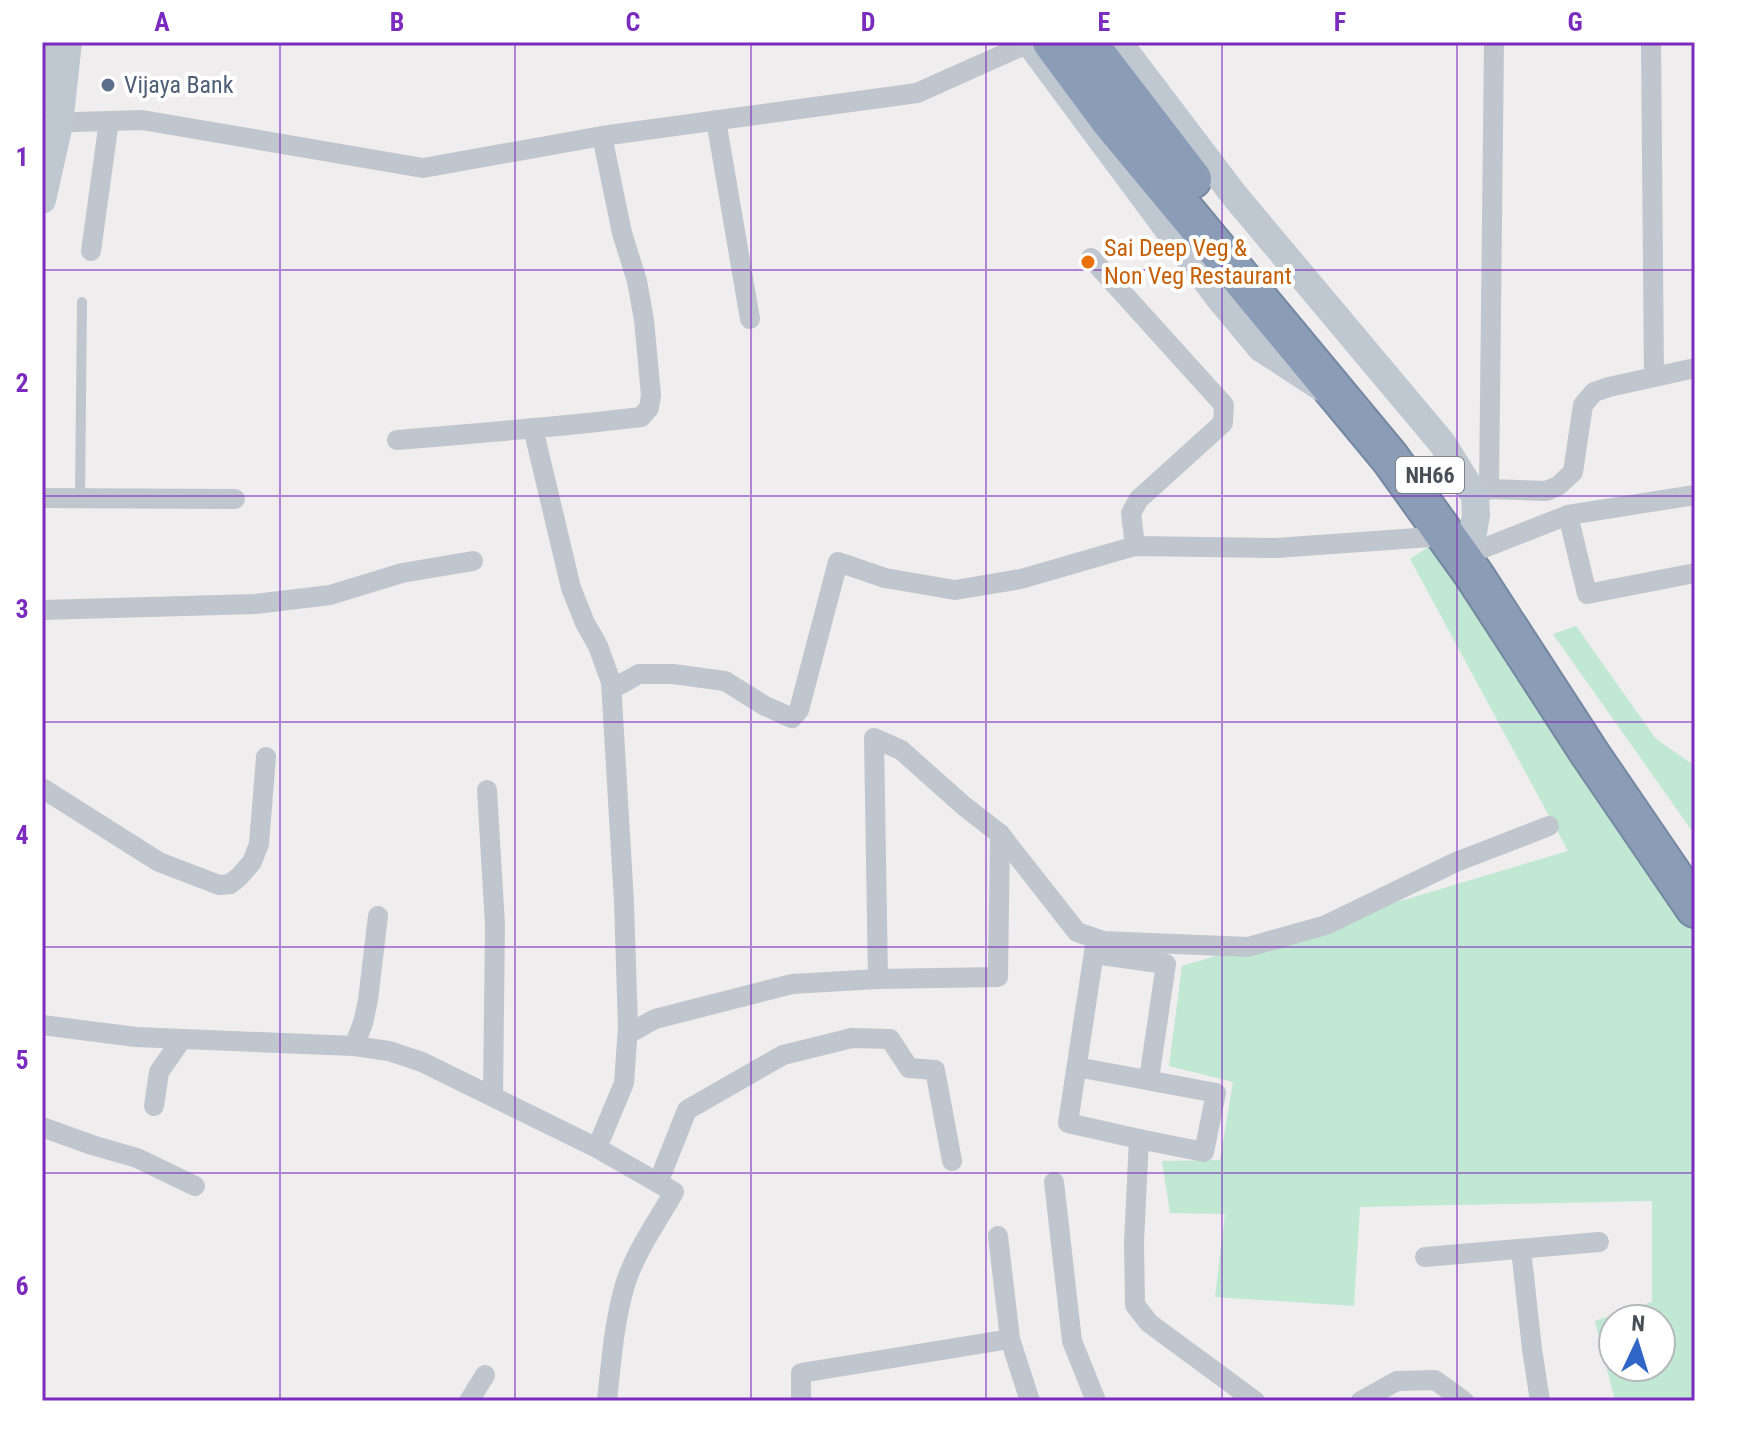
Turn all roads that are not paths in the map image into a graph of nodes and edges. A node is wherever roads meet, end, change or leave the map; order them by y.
1 (49, 42) edge
2 (68, 42) edge
3 (1029, 42) edge
4 (1052, 42) edge
5 (1087, 42) edge
6 (1118, 42) edge
7 (1494, 42) edge
8 (1651, 42) edge
9 (42, 99) edge
10 (1122, 113) junction
11 (716, 120) junction
12 (109, 121) junction
13 (51, 123) edge
14 (602, 136) junction
15 (42, 200) edge
16 (91, 251) dead end
17 (1091, 258) dead end
18 (82, 302) dead end
19 (750, 319) dead end
20 (1695, 368) edge
21 (1654, 377) junction
22 (1342, 401) junction
23 (533, 428) junction
24 (397, 440) dead end
25 (1695, 495) edge
26 (42, 498) edge
27 (80, 498) junction
28 (235, 499) dead end
29 (1568, 515) junction
30 (1473, 520) junction
31 (1135, 546) junction
32 (473, 561) dead end
33 (1695, 573) edge
34 (42, 610) edge
35 (612, 689) junction
36 (266, 757) dead end
37 (42, 788) edge
38 (487, 790) dead end
39 (1549, 826) dead end
40 (1000, 834) junction
41 (1695, 866) edge
42 (1695, 908) edge
43 (378, 916) dead end
44 (1095, 946) junction
45 (878, 979) junction
46 (42, 1025) edge
47 (628, 1034) junction
48 (182, 1039) junction
49 (354, 1046) junction
50 (1077, 1067) junction
51 (1149, 1079) junction
52 (493, 1096) junction
53 (154, 1106) dead end
54 (42, 1127) edge
55 (1139, 1139) junction
56 (597, 1148) junction
57 (952, 1161) dead end
58 (1054, 1182) dead end
59 (658, 1183) junction
60 (195, 1186) dead end
61 (998, 1236) dead end
62 (1599, 1242) dead end
63 (1521, 1249) junction
64 (1425, 1257) dead end
65 (1010, 1339) junction
66 (485, 1375) dead end
67 (469, 1401) edge
68 (607, 1401) edge
69 (801, 1401) edge
70 (1030, 1401) edge
71 (1096, 1401) edge
72 (1255, 1401) edge
73 (1361, 1401) edge
74 (1464, 1401) edge
75 (1540, 1401) edge

1 - 9 street
2 - 13 street
3 - 11 street
3 - 22 street
4 - 10 highway, NH66
5 - 10 highway, NH66
6 - 30 street
7 - 30 street
8 - 21 street
10 - 22 highway, NH66
10 - 30 highway, NH66
11 - 14 street
11 - 19 street
12 - 13 street
12 - 14 street
12 - 16 street
13 - 15 street
14 - 23 street
17 - 31 street
18 - 27 lane
20 - 21 street
21 - 30 street
22 - 30 highway, NH66
23 - 24 street
23 - 35 street
25 - 29 street
26 - 27 street
27 - 28 street
29 - 30 street
29 - 33 street
30 - 31 street
30 - 41 highway, NH66
30 - 42 highway, NH66
31 - 35 street
32 - 34 street
35 - 47 street
36 - 37 street
38 - 52 street
39 - 44 street
40 - 44 street
40 - 45 street
40 - 45 street
43 - 49 street
44 - 50 street
44 - 51 street
45 - 47 street
46 - 48 street
47 - 56 street
48 - 49 street
48 - 53 street
49 - 52 street
50 - 51 street
50 - 55 street
51 - 55 street
52 - 56 street
54 - 60 street
55 - 72 street
56 - 59 street
57 - 59 street
58 - 71 street
59 - 68 street
61 - 65 street
62 - 63 street
63 - 64 street
63 - 75 street
65 - 69 street
65 - 70 street
66 - 67 street
73 - 74 street

